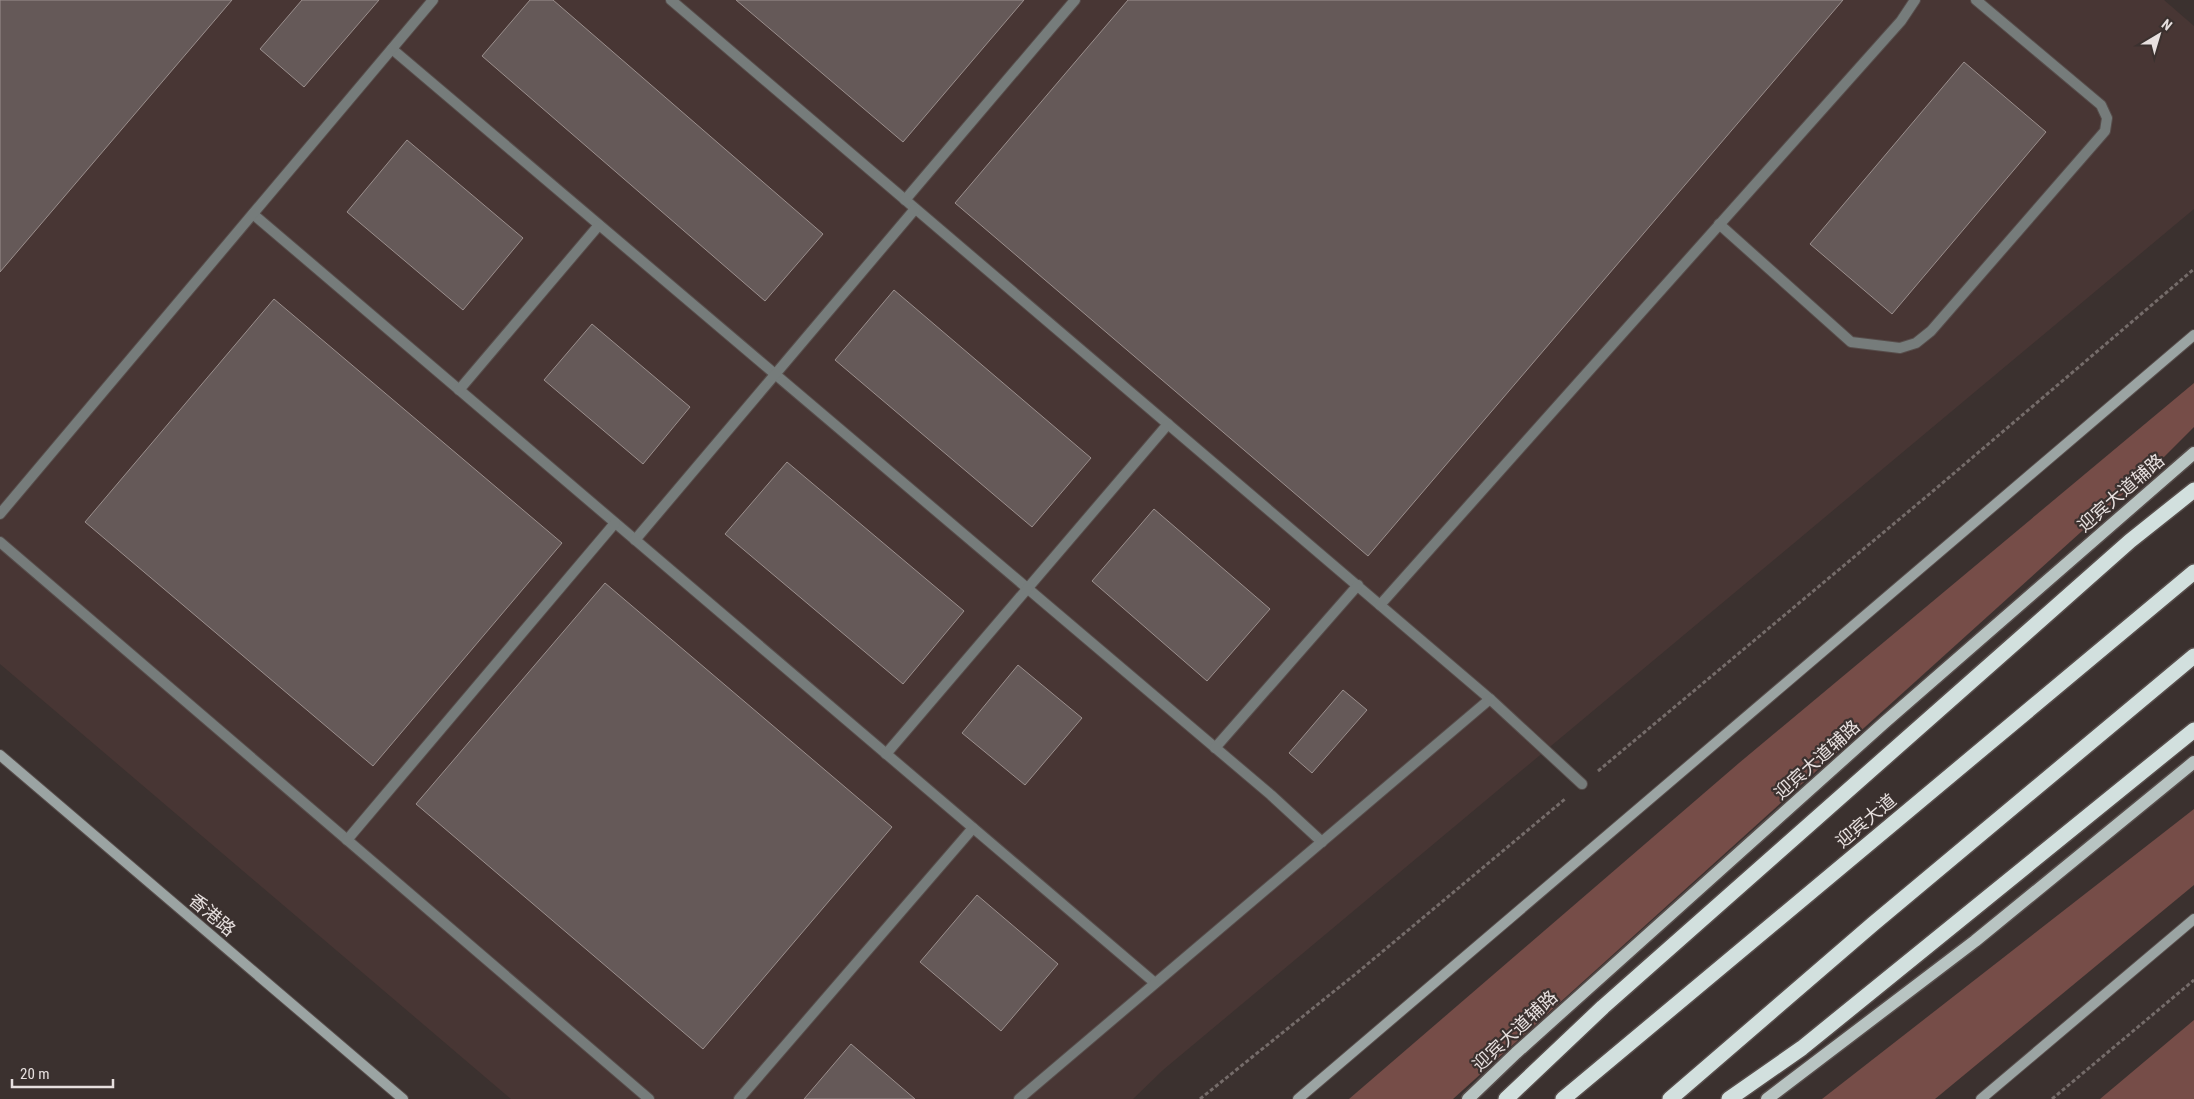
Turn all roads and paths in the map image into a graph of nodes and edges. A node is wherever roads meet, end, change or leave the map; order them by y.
1 (434, 0) edge
2 (671, 0) edge
3 (1075, 0) edge
4 (1915, 0) edge
5 (1976, 0) edge
6 (392, 49) junction
7 (905, 200) junction
8 (916, 209) junction
9 (253, 214) junction
10 (1719, 224) junction
11 (599, 225) junction
12 (2194, 269) edge
13 (2194, 336) edge
14 (775, 374) junction
15 (459, 390) junction
16 (1168, 424) junction
17 (2194, 453) edge
18 (2194, 490) edge
19 (0, 514) edge
20 (616, 523) junction
21 (636, 540) junction
22 (0, 542) edge
23 (2194, 572) edge
24 (1358, 585) junction
25 (1027, 588) junction
26 (1380, 605) junction
27 (2194, 656) edge
28 (1490, 699) junction
29 (2194, 730) edge
30 (1216, 748) junction
31 (886, 754) junction
32 (0, 755) edge
33 (2194, 762) edge
34 (1582, 784) junction
35 (973, 828) junction
36 (346, 840) junction
37 (1322, 842) junction
38 (2194, 919) edge
39 (2194, 980) edge
40 (1155, 983) junction
41 (404, 1099) edge
42 (649, 1099) edge
43 (739, 1099) edge
44 (1019, 1099) edge
45 (1200, 1099) edge
46 (1298, 1099) edge
47 (1468, 1099) edge
48 (1506, 1099) edge
49 (1563, 1099) edge
50 (1670, 1099) edge
51 (1729, 1099) edge
52 (1767, 1099) edge
53 (1981, 1099) edge
54 (2052, 1099) edge

1 - 6 lane
2 - 7 lane
3 - 7 lane
4 - 10 lane
5 - 10 lane
6 - 9 lane
6 - 11 lane
7 - 8 lane
8 - 14 lane
8 - 16 lane
9 - 15 lane
9 - 19 lane
10 - 26 lane
11 - 14 lane
11 - 15 lane
12 - 34 path
13 - 46 street
14 - 21 lane
14 - 25 lane
15 - 20 lane
16 - 24 lane
16 - 25 lane
17 - 47 main road, 迎宾大道辅路
18 - 48 highway
20 - 21 lane
20 - 36 lane
21 - 31 lane
22 - 36 lane
23 - 49 highway, 迎宾大道
24 - 26 lane
24 - 30 lane
25 - 30 lane
25 - 31 lane
26 - 28 lane
27 - 50 highway
28 - 34 lane
28 - 37 lane
29 - 51 highway
30 - 37 lane
31 - 35 lane
32 - 41 street, 香港路
33 - 52 main road
34 - 45 path
35 - 40 lane
35 - 43 lane
36 - 42 lane
37 - 40 lane
38 - 53 street
39 - 54 path
40 - 44 lane

